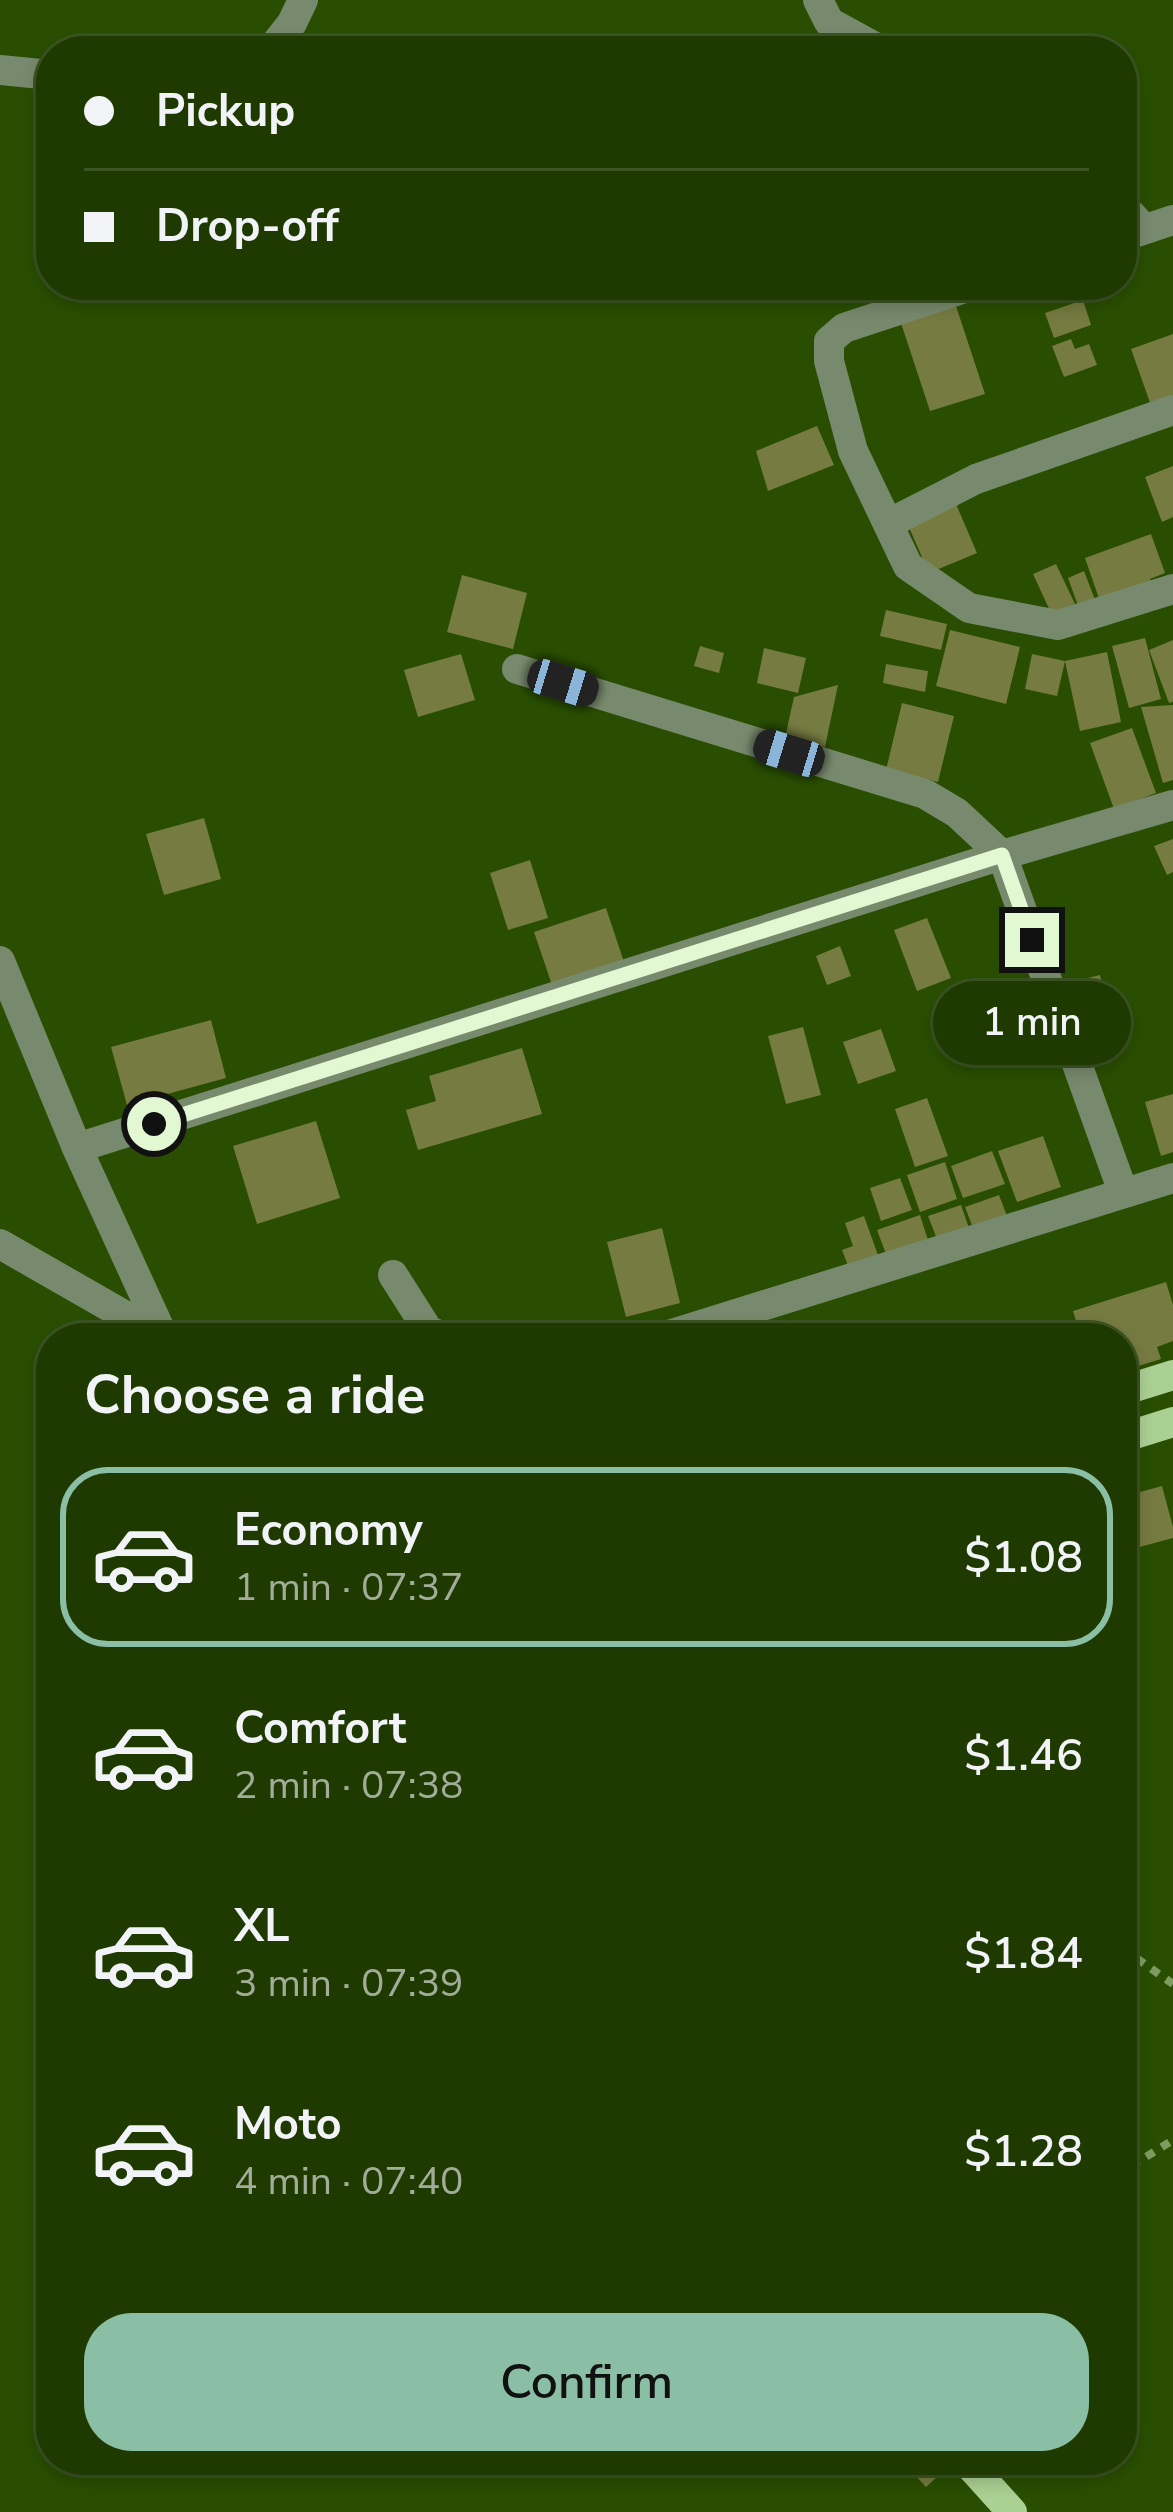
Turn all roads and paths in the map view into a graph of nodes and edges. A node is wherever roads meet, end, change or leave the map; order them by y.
1 (303, 0) edge
2 (818, 0) edge
3 (282, 36) edge
4 (855, 36) edge
5 (0, 70) edge
6 (36, 74) edge
7 (929, 300) edge
8 (1173, 410) edge
9 (888, 524) junction
10 (1173, 589) edge
11 (518, 669) dead end
12 (1173, 805) edge
13 (1002, 855) junction
14 (0, 961) edge
15 (77, 1148) junction
16 (1173, 1178) edge
17 (1123, 1192) junction
18 (0, 1244) edge
19 (393, 1275) dead end
20 (138, 1323) edge
21 (157, 1323) edge
22 (424, 1323) edge
23 (707, 1323) edge
24 (1173, 1375) edge
25 (1137, 1386) edge
26 (1173, 1422) edge
27 (1137, 1433) edge
28 (1137, 1959) edge
29 (1173, 1984) edge
30 (1173, 2140) edge
31 (1137, 2162) edge
32 (979, 2475) edge
33 (1012, 2512) edge

1 - 3 street
2 - 4 street
5 - 6 street
7 - 9 street
8 - 9 street
9 - 10 street
11 - 13 street
12 - 13 street
13 - 15 street
13 - 17 street
14 - 15 street
15 - 21 street
16 - 17 street
17 - 23 street
18 - 20 street
19 - 22 street
24 - 25 main road
26 - 27 main road
28 - 29 path
30 - 31 path
32 - 33 main road

